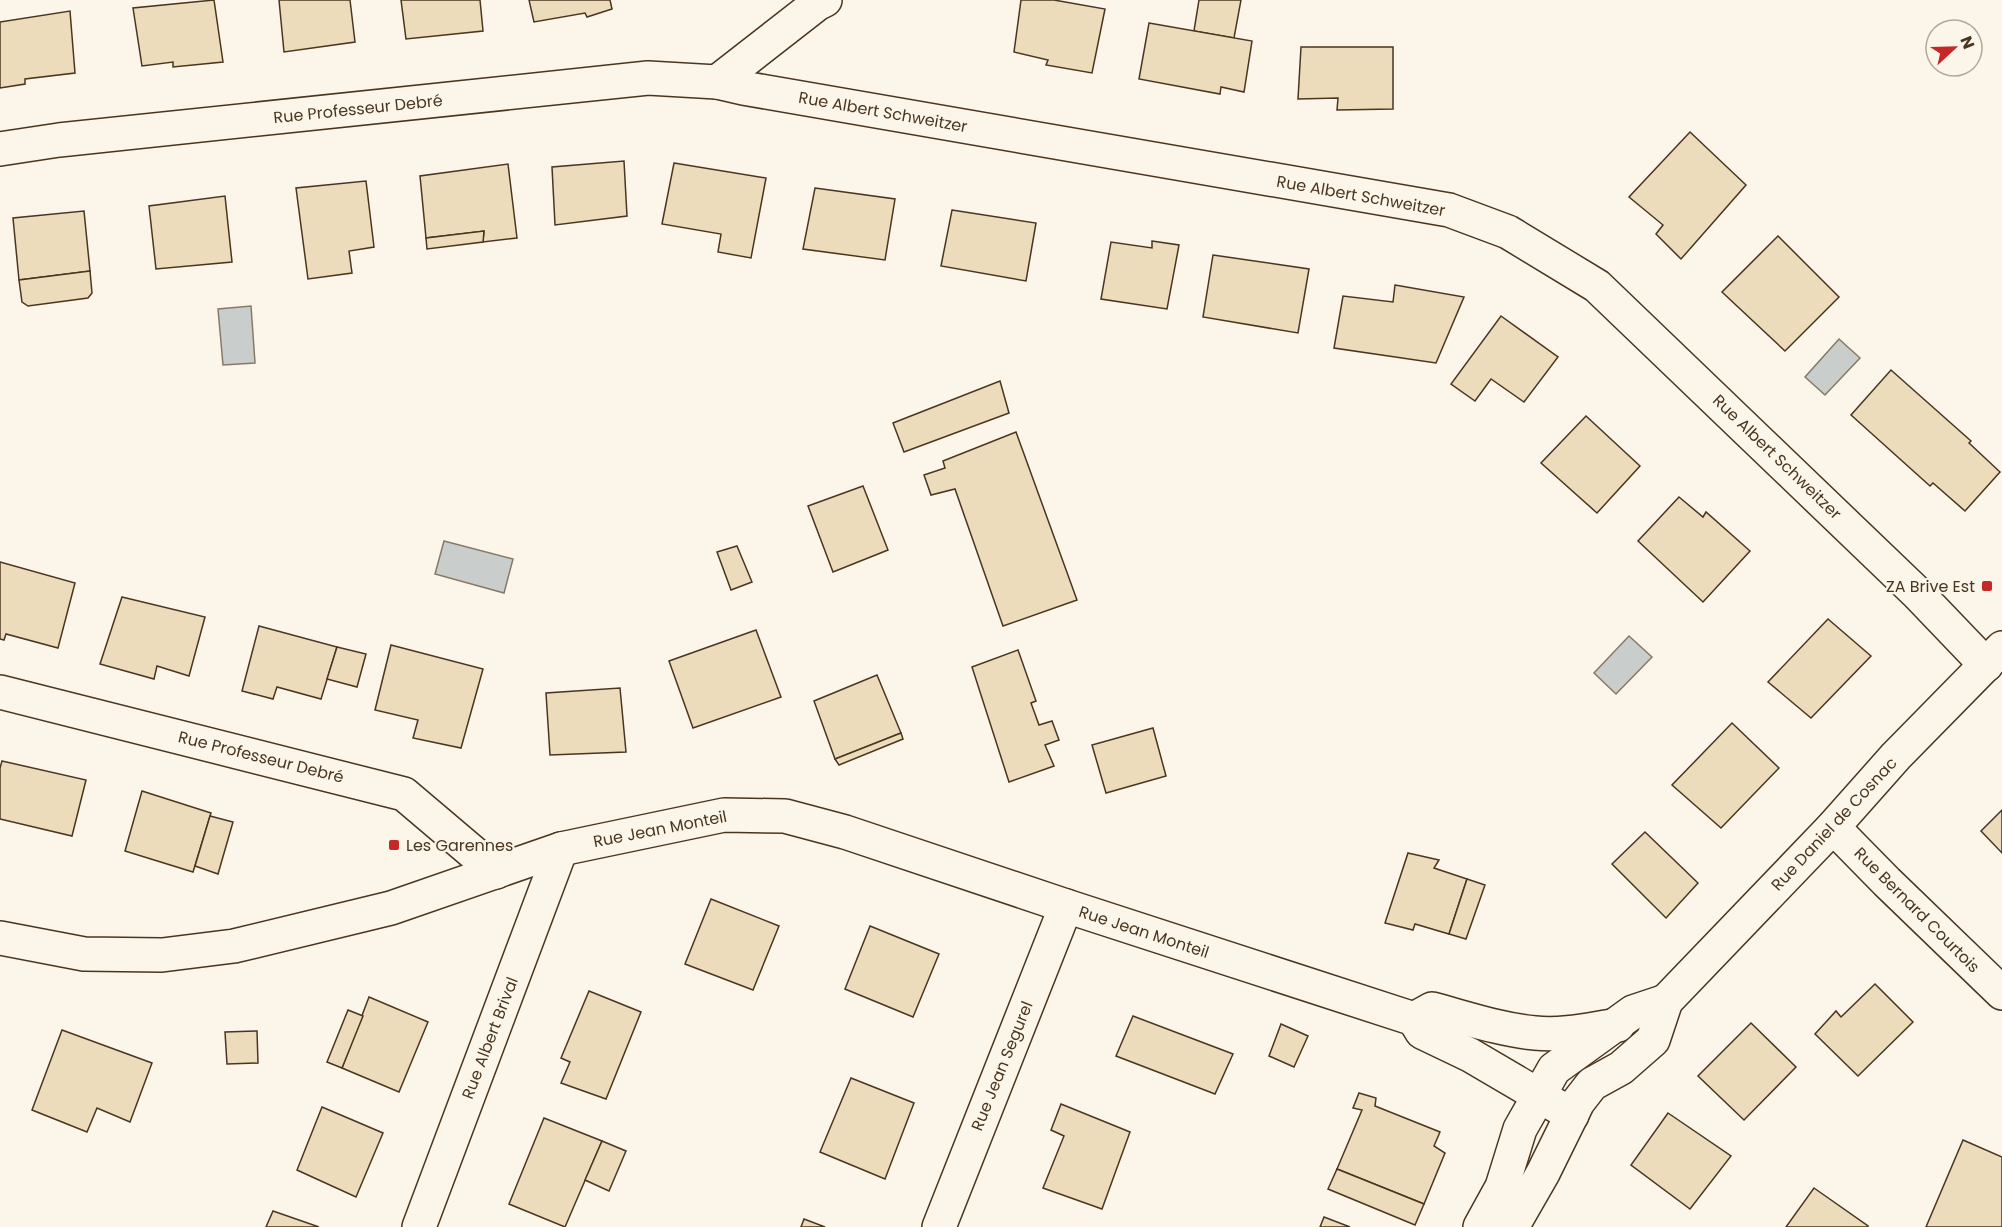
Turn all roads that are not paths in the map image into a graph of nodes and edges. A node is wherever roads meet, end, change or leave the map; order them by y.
1 (825, 0) edge
2 (717, 81) junction
3 (0, 149) edge
4 (1994, 656) edge
5 (0, 692) edge
6 (1833, 827) junction
7 (561, 849) junction
8 (496, 872) junction
9 (1065, 906) junction
10 (0, 938) edge
11 (2002, 993) edge
12 (1666, 1000) junction
13 (1414, 1019) junction
14 (1618, 1025) junction
15 (1539, 1095) junction
16 (1572, 1115) junction
17 (419, 1227) edge
18 (939, 1227) edge
19 (1480, 1227) edge
20 (1512, 1227) edge

1 - 2 street
2 - 3 street, Rue Professeur Debré
2 - 4 street, Rue Albert Schweitzer
4 - 6 street, Rue Daniel de Cosnac
5 - 8 street, Rue Professeur Debré
6 - 11 street, Rue Bernard Courtois
6 - 12 street, Rue Daniel de Cosnac
7 - 8 street, Rue Jean Monteil
7 - 9 street, Rue Jean Monteil
7 - 17 street, Rue Albert Brival
8 - 10 street, Rue Jean Monteil
9 - 13 street, Rue Jean Monteil
9 - 18 street, Rue Jean Segurel
12 - 14 street, Rue Daniel de Cosnac
12 - 16 street, Rue Daniel de Cosnac
13 - 14 street
13 - 15 street, Rue Jean Monteil
14 - 15 street, Rue Daniel de Cosnac
15 - 16 street, Rue Jean Monteil
15 - 19 street, Rue Daniel de Cosnac
16 - 20 street, Rue Daniel de Cosnac

